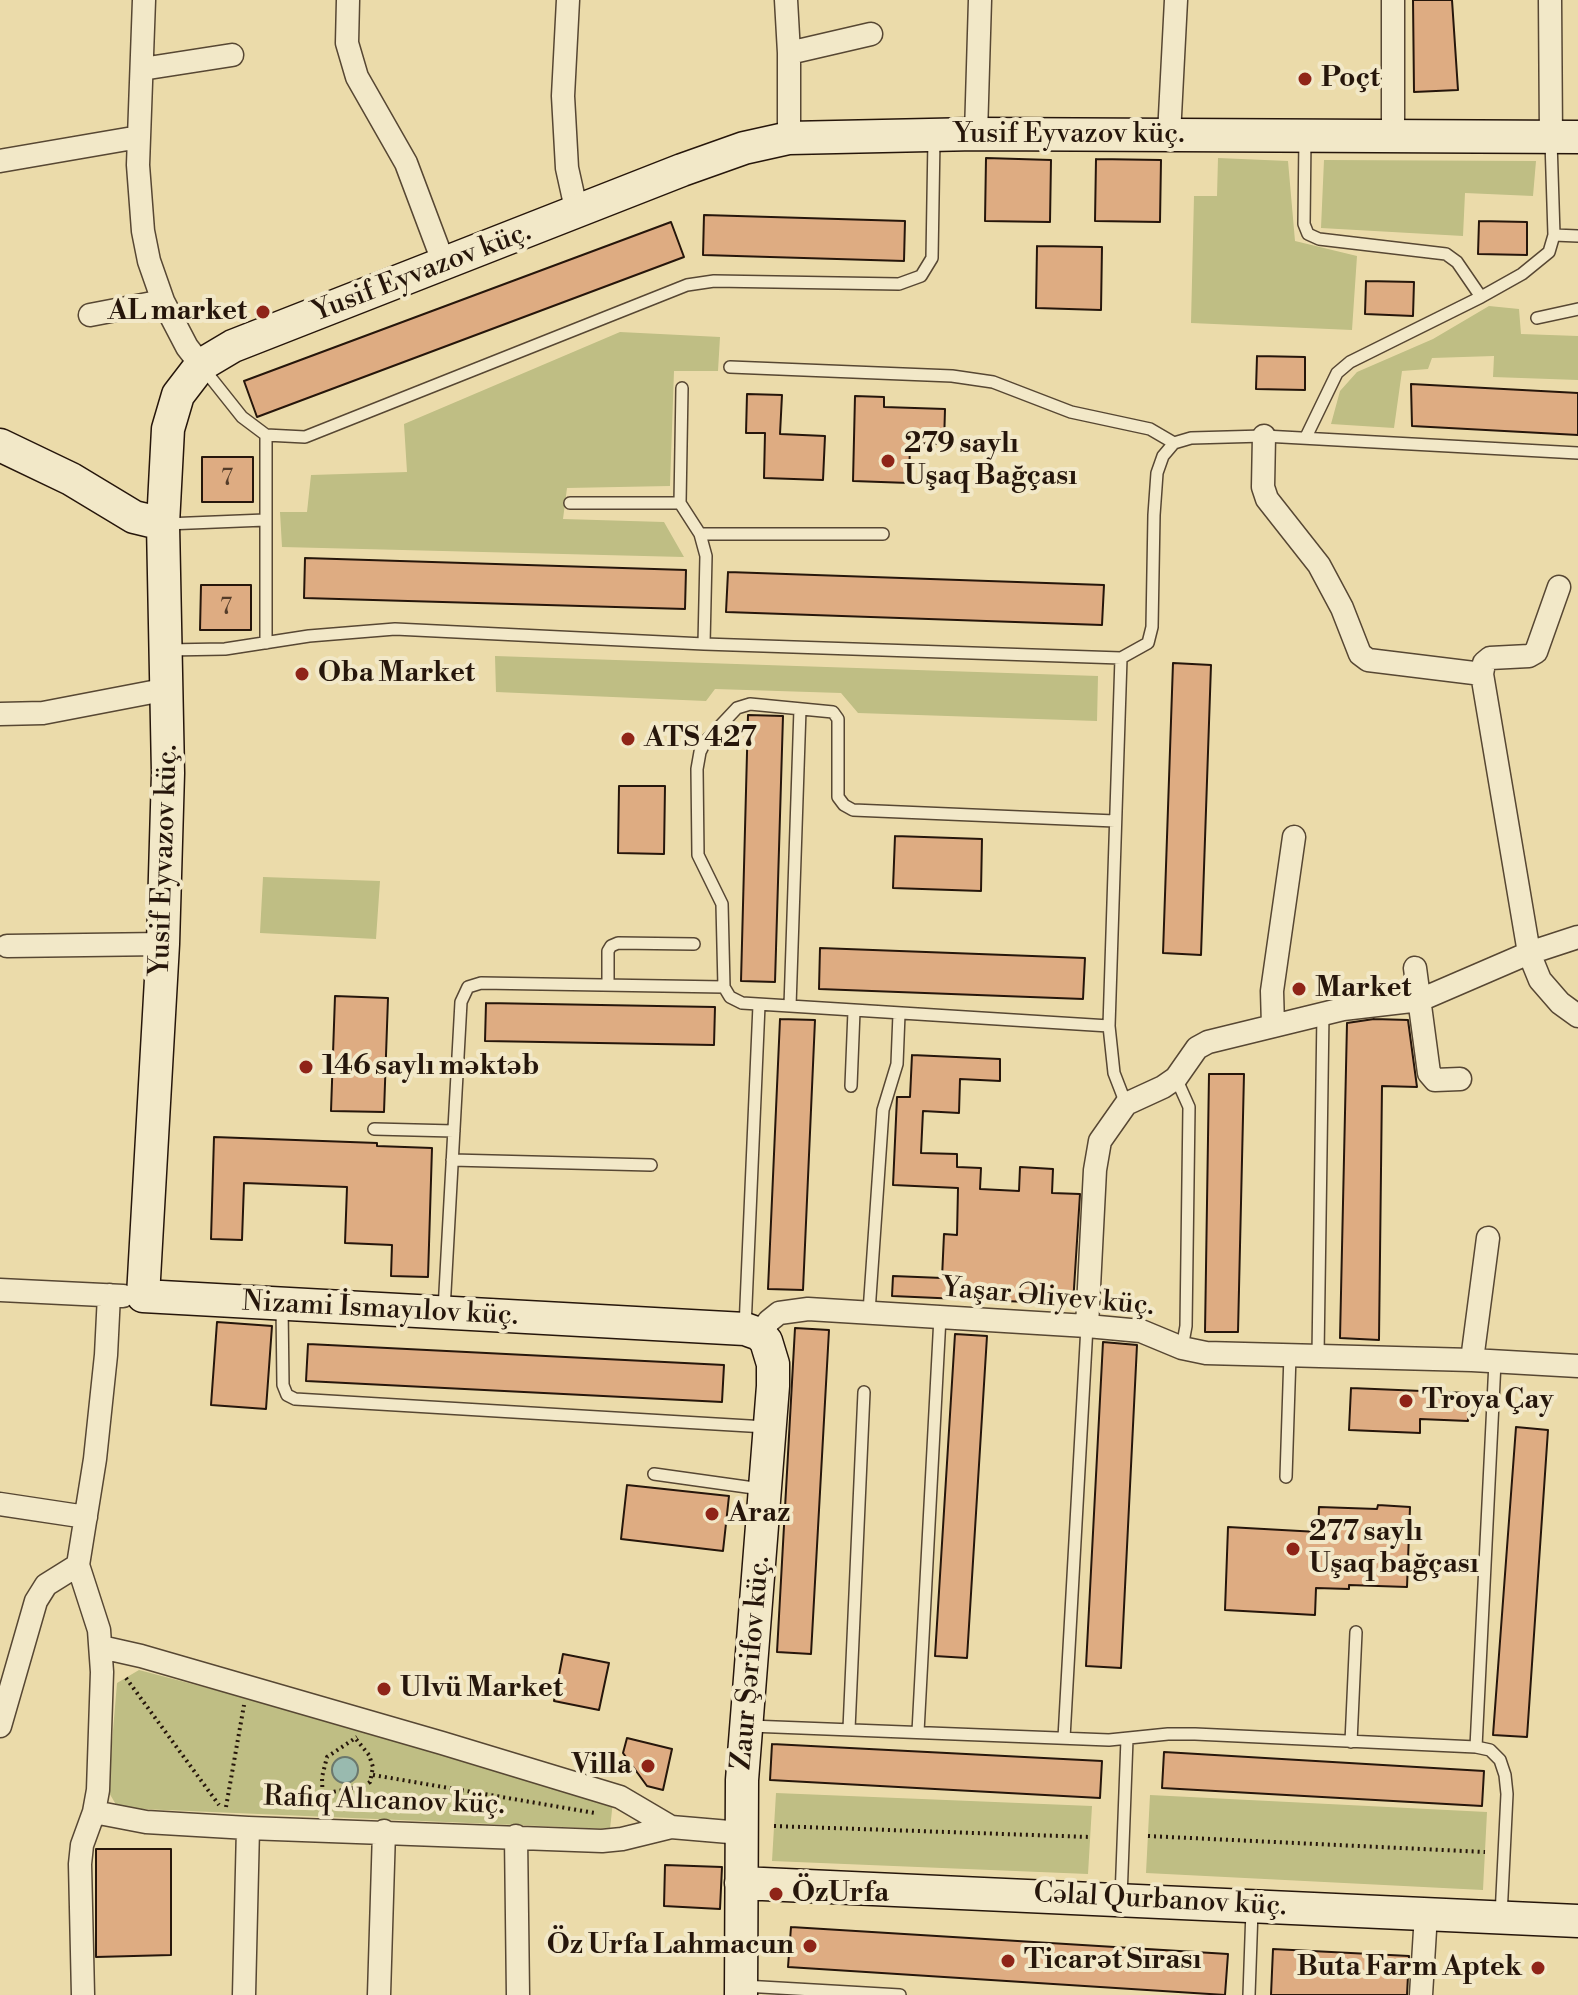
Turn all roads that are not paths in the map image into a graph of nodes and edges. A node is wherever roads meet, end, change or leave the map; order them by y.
1 (144, 0) edge
2 (348, 0) edge
3 (568, 0) edge
4 (786, 0) edge
5 (980, 0) edge
6 (1176, 0) edge
7 (1393, 0) edge
8 (1550, 0) edge
9 (871, 34) dead end
10 (789, 53) junction
11 (232, 55) dead end
12 (142, 69) junction
13 (976, 134) junction
14 (934, 135) junction
15 (1169, 135) junction
16 (1393, 136) junction
17 (139, 137) junction
18 (1305, 137) junction
19 (1565, 137) edge
20 (789, 138) junction
21 (0, 161) edge
22 (577, 213) junction
23 (1554, 235) junction
24 (1578, 236) edge
25 (444, 264) junction
26 (1481, 297) junction
27 (163, 301) junction
28 (1578, 309) edge
29 (90, 315) dead end
30 (1537, 318) dead end
31 (201, 365) junction
32 (730, 367) dead end
33 (682, 388) dead end
34 (266, 435) junction
35 (1264, 436) junction
36 (1306, 437) junction
37 (1174, 443) junction
38 (0, 445) edge
39 (1578, 453) edge
40 (570, 503) dead end
41 (680, 503) junction
42 (265, 520) junction
43 (163, 524) junction
44 (700, 534) junction
45 (883, 534) dead end
46 (1559, 587) dead end
47 (266, 643) junction
48 (704, 644) junction
49 (167, 650) junction
50 (1121, 658) junction
51 (1482, 674) junction
52 (168, 689) junction
53 (800, 709) junction
54 (0, 714) edge
55 (1115, 821) junction
56 (1294, 837) dead end
57 (1578, 937) edge
58 (163, 944) junction
59 (694, 944) dead end
60 (7, 946) dead end
61 (1529, 953) junction
62 (1415, 968) dead end
63 (608, 985) junction
64 (724, 987) junction
65 (1420, 1000) junction
66 (759, 1005) junction
67 (790, 1006) junction
68 (854, 1011) junction
69 (1323, 1013) junction
70 (899, 1014) junction
71 (1578, 1016) edge
72 (1109, 1026) junction
73 (1273, 1026) junction
74 (1176, 1078) junction
75 (1460, 1079) dead end
76 (851, 1086) dead end
77 (1126, 1104) junction
78 (374, 1129) dead end
79 (454, 1131) junction
80 (452, 1160) junction
81 (651, 1165) dead end
82 (1488, 1238) dead end
83 (0, 1290) edge
84 (109, 1295) junction
85 (143, 1296) junction
86 (282, 1304) junction
87 (869, 1312) junction
88 (443, 1314) junction
89 (940, 1317) junction
90 (1087, 1326) junction
91 (752, 1332) junction
92 (1182, 1348) junction
93 (1290, 1355) junction
94 (1318, 1355) junction
95 (1472, 1360) junction
96 (1495, 1362) junction
97 (1578, 1366) edge
98 (864, 1392) dead end
99 (771, 1427) junction
100 (654, 1474) dead end
101 (1286, 1477) dead end
102 (766, 1490) junction
103 (0, 1504) edge
104 (86, 1517) junction
105 (78, 1565) junction
106 (1356, 1632) dead end
107 (101, 1647) junction
108 (0, 1726) edge
109 (745, 1726) junction
110 (849, 1729) junction
111 (918, 1732) junction
112 (1064, 1738) junction
113 (1127, 1739) junction
114 (1351, 1742) junction
115 (1476, 1747) junction
116 (94, 1812) junction
117 (671, 1827) junction
118 (248, 1828) junction
119 (384, 1831) junction
120 (741, 1833) junction
121 (516, 1836) junction
122 (741, 1883) junction
123 (1121, 1899) junction
124 (1252, 1905) junction
125 (1426, 1914) junction
126 (1500, 1917) junction
127 (1578, 1921) edge
128 (741, 1991) edge
129 (83, 1995) edge
130 (244, 1995) edge
131 (379, 1995) edge
132 (518, 1995) edge
133 (900, 1995) edge
134 (1249, 1995) edge
135 (1421, 1995) edge

1 - 12 street
2 - 25 street
3 - 22 street
4 - 10 street
5 - 13 street
6 - 15 street
7 - 16 street
8 - 19 street
9 - 10 street
10 - 20 street
11 - 12 street
12 - 17 street
13 - 14 street, Yusif Eyvazov küç.
13 - 15 street, Yusif Eyvazov küç.
14 - 20 street, Yusif Eyvazov küç.
14 - 34 lane
15 - 18 street, Yusif Eyvazov küç.
16 - 18 street, Yusif Eyvazov küç.
16 - 19 street, Yusif Eyvazov küç.
17 - 21 street
17 - 27 street
18 - 26 lane
19 - 23 lane
20 - 22 street, Yusif Eyvazov küç.
22 - 25 street, Yusif Eyvazov küç.
23 - 24 lane
23 - 26 lane
25 - 31 street, Yusif Eyvazov küç.
26 - 36 lane
27 - 29 street
27 - 31 street
28 - 30 lane
31 - 34 lane
31 - 43 street, Yusif Eyvazov küç.
32 - 37 lane
33 - 41 lane
34 - 42 lane
35 - 36 lane
35 - 37 lane
35 - 51 street
36 - 39 lane
37 - 50 lane
38 - 43 street
40 - 41 lane
41 - 44 lane
42 - 43 lane
42 - 47 lane
43 - 49 street, Yusif Eyvazov küç.
44 - 45 lane
44 - 48 lane
46 - 51 street
47 - 48 lane
47 - 49 lane
48 - 50 lane
49 - 52 street, Yusif Eyvazov küç.
50 - 55 lane
51 - 61 street
52 - 54 street
52 - 58 street, Yusif Eyvazov küç.
53 - 55 lane
53 - 64 lane
53 - 67 lane
55 - 72 lane
56 - 73 street
57 - 61 street
58 - 60 street
58 - 85 street, Yusif Eyvazov küç.
59 - 63 lane
61 - 65 street
61 - 71 street
62 - 65 street
63 - 64 lane
63 - 79 lane
64 - 66 lane
65 - 69 street
65 - 75 street
66 - 67 lane
66 - 91 lane
67 - 68 lane
68 - 70 lane
68 - 76 lane
69 - 73 street
69 - 94 lane
70 - 72 lane
70 - 87 lane
72 - 77 lane
73 - 74 street
74 - 77 street
74 - 92 lane
77 - 90 street
78 - 79 lane
79 - 80 lane
80 - 81 lane
80 - 88 lane
82 - 95 street
83 - 84 street, Nizami İsmayılov küç.
84 - 85 street, Nizami İsmayılov küç.
84 - 104 street
85 - 86 street, Nizami İsmayılov küç.
86 - 88 street, Nizami İsmayılov küç.
86 - 99 lane
87 - 89 street, Yaşar Əliyev küç.
87 - 91 street, Yaşar Əliyev küç.
88 - 91 street, Nizami İsmayılov küç.
89 - 90 street, Yaşar Əliyev küç.
89 - 111 lane
90 - 92 street, Yaşar Əliyev küç.
90 - 112 lane
91 - 99 street, Zaur Şərifov küç.
92 - 93 street, Yaşar Əliyev küç.
93 - 94 street, Yaşar Əliyev küç.
93 - 101 lane
94 - 95 street, Yaşar Əliyev küç.
95 - 96 street, Yaşar Əliyev küç.
96 - 97 street, Yaşar Əliyev küç.
96 - 115 lane
98 - 110 lane
99 - 102 street, Zaur Şərifov küç.
100 - 102 lane
102 - 109 street, Zaur Şərifov küç.
103 - 104 street
104 - 105 street
105 - 107 street
105 - 108 street
106 - 114 lane
107 - 116 street
107 - 117 street
109 - 110 lane
109 - 120 street, Zaur Şərifov küç.
110 - 111 lane
111 - 112 lane
112 - 113 lane
113 - 114 lane
113 - 123 lane
114 - 115 lane
115 - 126 lane
116 - 118 street, Rafiq Alıcanov küç.
116 - 129 street
117 - 120 street
117 - 121 street, Rafiq Alıcanov küç.
118 - 119 street, Rafiq Alıcanov küç.
118 - 130 street
119 - 121 street, Rafiq Alıcanov küç.
119 - 131 street
120 - 122 street, Zaur Şərifov küç.
121 - 132 street
122 - 123 street, Cəlal Qurbanov küç.
122 - 128 street, Zaur Şərifov küç.
123 - 124 street, Cəlal Qurbanov küç.
124 - 125 street, Cəlal Qurbanov küç.
124 - 134 lane
125 - 126 street, Cəlal Qurbanov küç.
125 - 135 street
126 - 127 street, Cəlal Qurbanov küç.
128 - 133 lane

